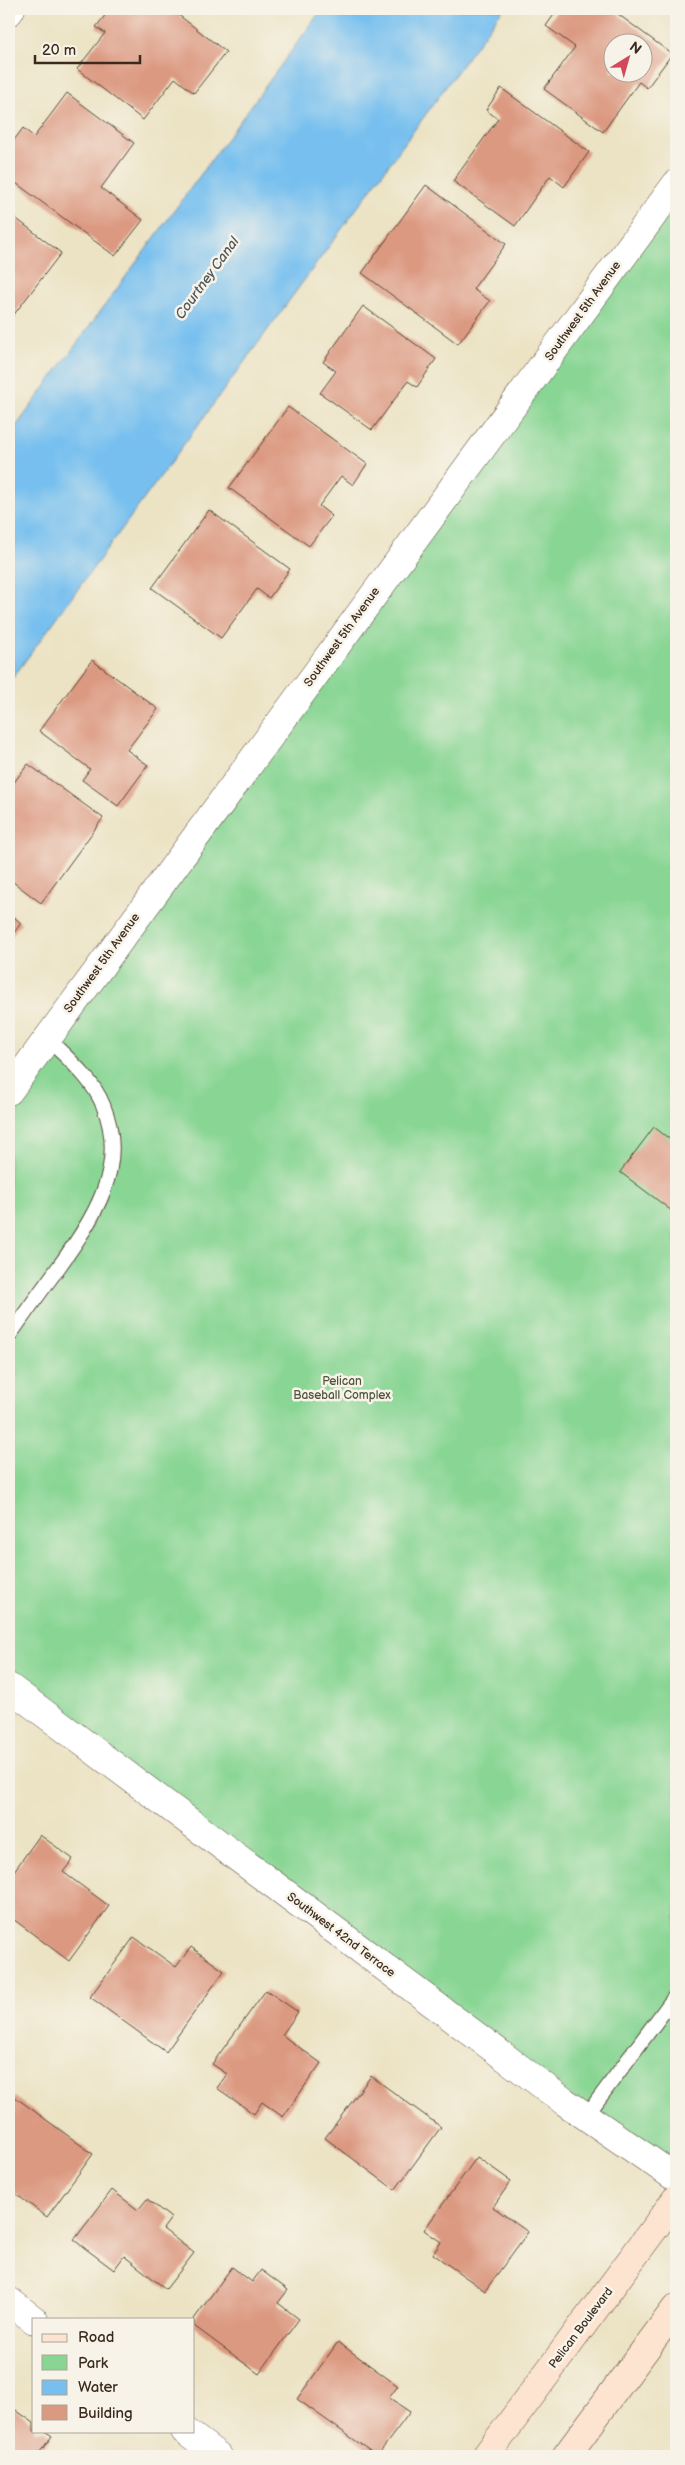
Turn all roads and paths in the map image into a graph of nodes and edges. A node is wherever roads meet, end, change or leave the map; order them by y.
1 (11, 9) edge
2 (9, 12) edge
3 (676, 184) edge
4 (47, 1038) junction
5 (9, 1091) edge
6 (9, 1336) edge
7 (9, 1687) edge
8 (676, 1995) edge
9 (586, 2116) junction
10 (676, 2178) edge
11 (676, 2199) edge
12 (9, 2301) edge
13 (676, 2308) edge
14 (32, 2318) edge
15 (186, 2432) edge
16 (218, 2456) edge
17 (486, 2456) edge
18 (566, 2456) edge

1 - 2 street
3 - 4 street, Southwest 5th Avenue
4 - 5 street, Southwest 5th Avenue
4 - 6 lane
7 - 9 street, Southwest 42nd Terrace
8 - 9 lane
9 - 10 street, Southwest 42nd Terrace
11 - 17 street, Pelican Boulevard
12 - 14 street
13 - 18 street
15 - 16 street

